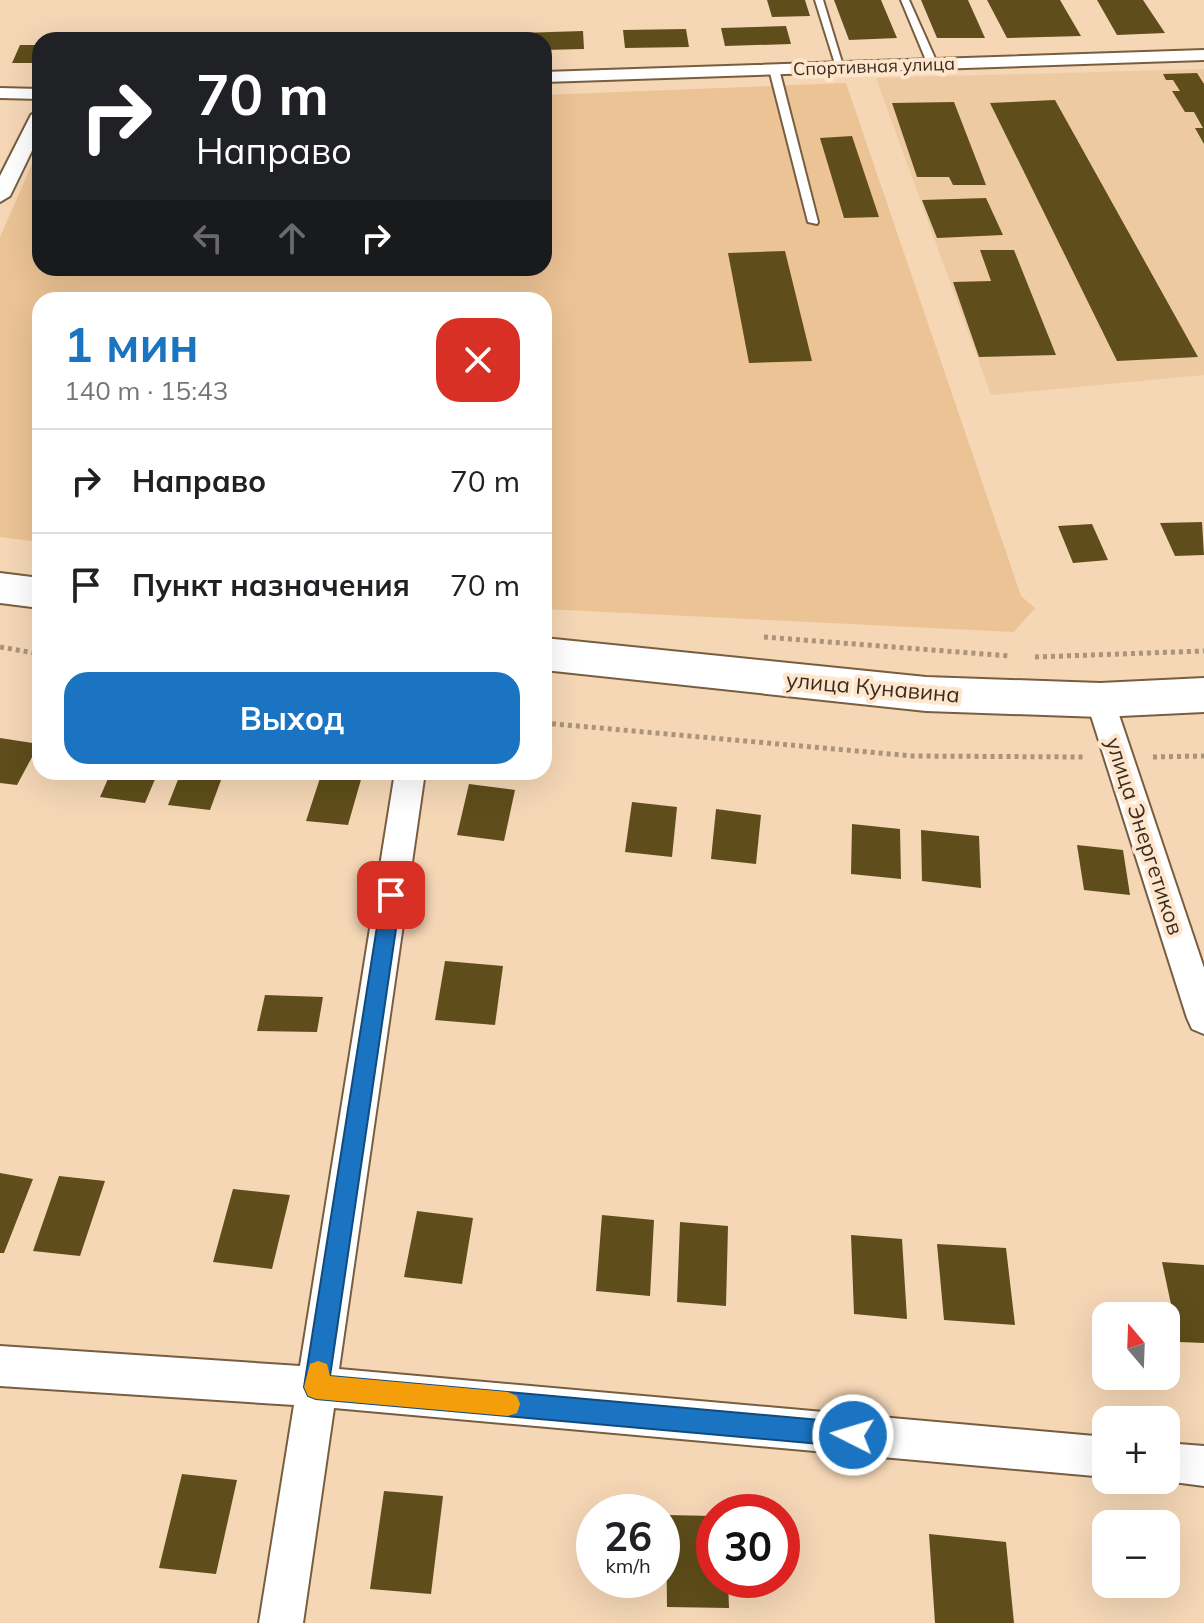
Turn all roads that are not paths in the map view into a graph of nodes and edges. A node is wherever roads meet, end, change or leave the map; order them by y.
1 (819, 0) edge
2 (905, 0) edge
3 (1204, 55) edge
4 (933, 65) junction
5 (841, 67) junction
6 (774, 69) junction
7 (552, 77) edge
8 (0, 93) edge
9 (32, 94) edge
10 (32, 131) edge
11 (0, 196) edge
12 (813, 222) dead end
13 (0, 588) edge
14 (32, 592) edge
15 (552, 655) edge
16 (1204, 695) edge
17 (1100, 700) junction
18 (409, 780) edge
19 (1204, 1018) edge
20 (0, 1366) edge
21 (316, 1387) junction
22 (1092, 1456) edge
23 (1180, 1464) edge
24 (1204, 1466) edge
25 (281, 1623) edge

1 - 5 lane
2 - 4 lane
3 - 4 street, Спортивная улица
4 - 5 street, Спортивная улица
5 - 6 street, Спортивная улица
6 - 7 street, Спортивная улица
6 - 12 lane
8 - 9 street
10 - 11 street
13 - 14 main road
15 - 17 main road, улица Кунавина
16 - 17 main road, улица Кунавина
17 - 19 street, улица Энергетиков
18 - 21 street
20 - 21 street
21 - 22 street
21 - 25 street
23 - 24 street

